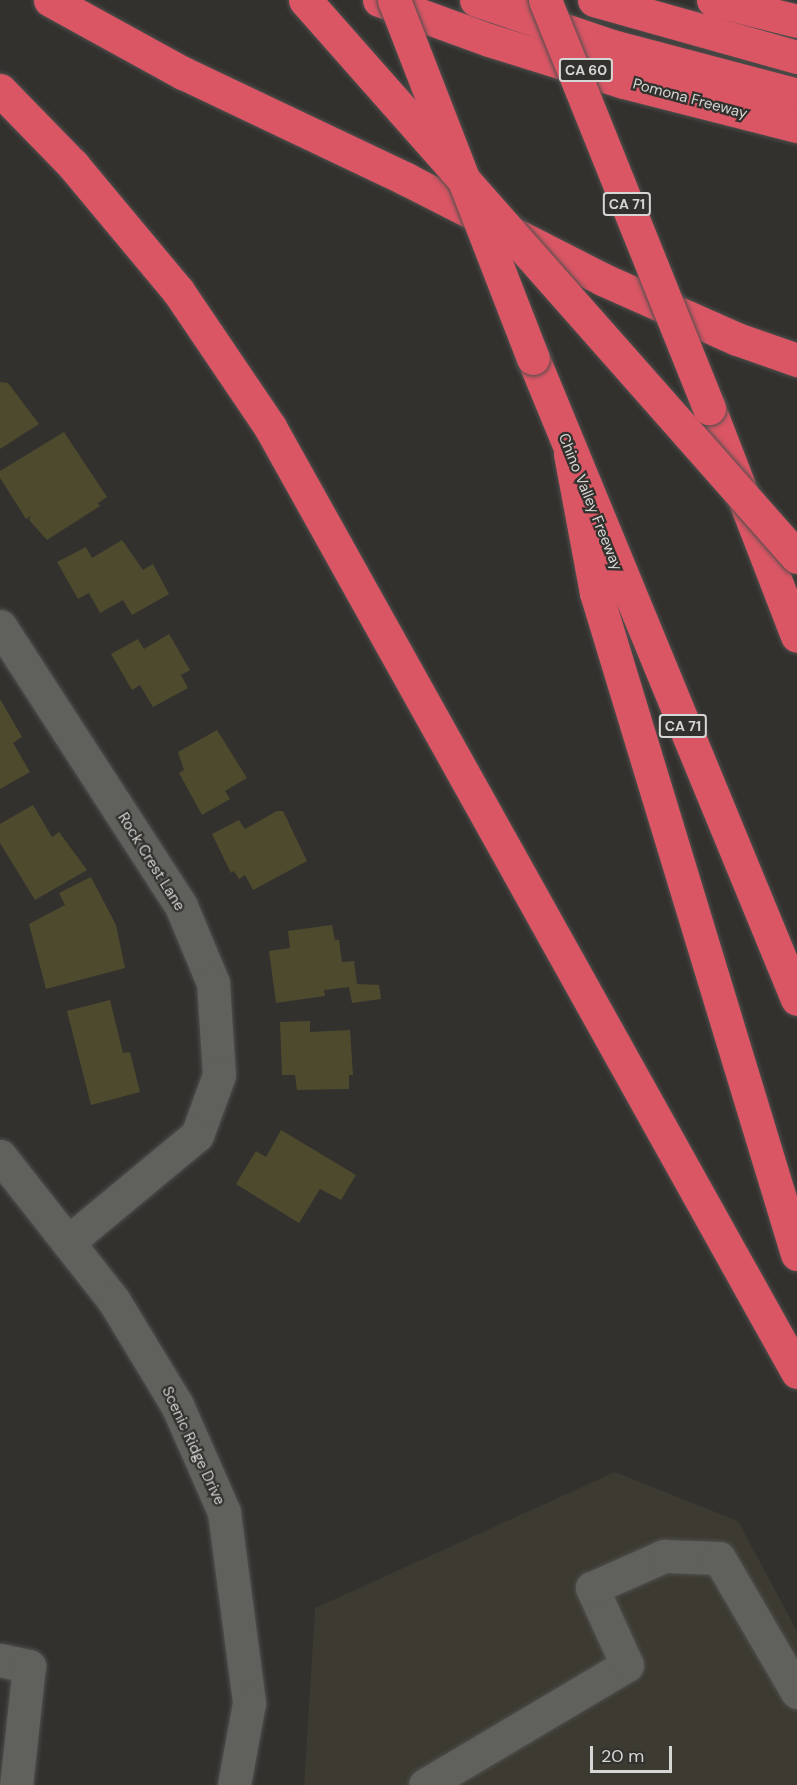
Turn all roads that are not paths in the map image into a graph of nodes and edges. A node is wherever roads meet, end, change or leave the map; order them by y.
1 (50, 0) edge
2 (305, 0) edge
3 (379, 0) edge
4 (394, 0) edge
5 (476, 0) edge
6 (545, 0) edge
7 (594, 0) edge
8 (713, 0) edge
9 (797, 21) edge
10 (797, 57) edge
11 (0, 90) edge
12 (797, 95) edge
13 (797, 126) edge
14 (797, 360) edge
15 (570, 454) junction
16 (797, 557) edge
17 (0, 626) edge
18 (797, 636) edge
19 (797, 999) edge
20 (0, 1155) edge
21 (68, 1242) junction
22 (797, 1254) edge
23 (797, 1372) edge
24 (0, 1660) edge
25 (797, 1692) edge
26 (16, 1785) edge
27 (234, 1785) edge
28 (425, 1785) edge

1 - 14 highway
2 - 16 highway, bridge
3 - 13 highway, Pomona Freeway / CA 60
4 - 15 highway, Chino Valley Freeway / CA 71, bridge
5 - 12 highway
6 - 18 highway, CA 71, bridge
7 - 10 highway
8 - 9 highway
11 - 23 highway
15 - 19 highway, Chino Valley Freeway / CA 71
15 - 22 highway
17 - 21 street, Rock Crest Lane
20 - 21 street, Scenic Ridge Drive
21 - 27 street, Scenic Ridge Drive
24 - 26 street
25 - 28 street

